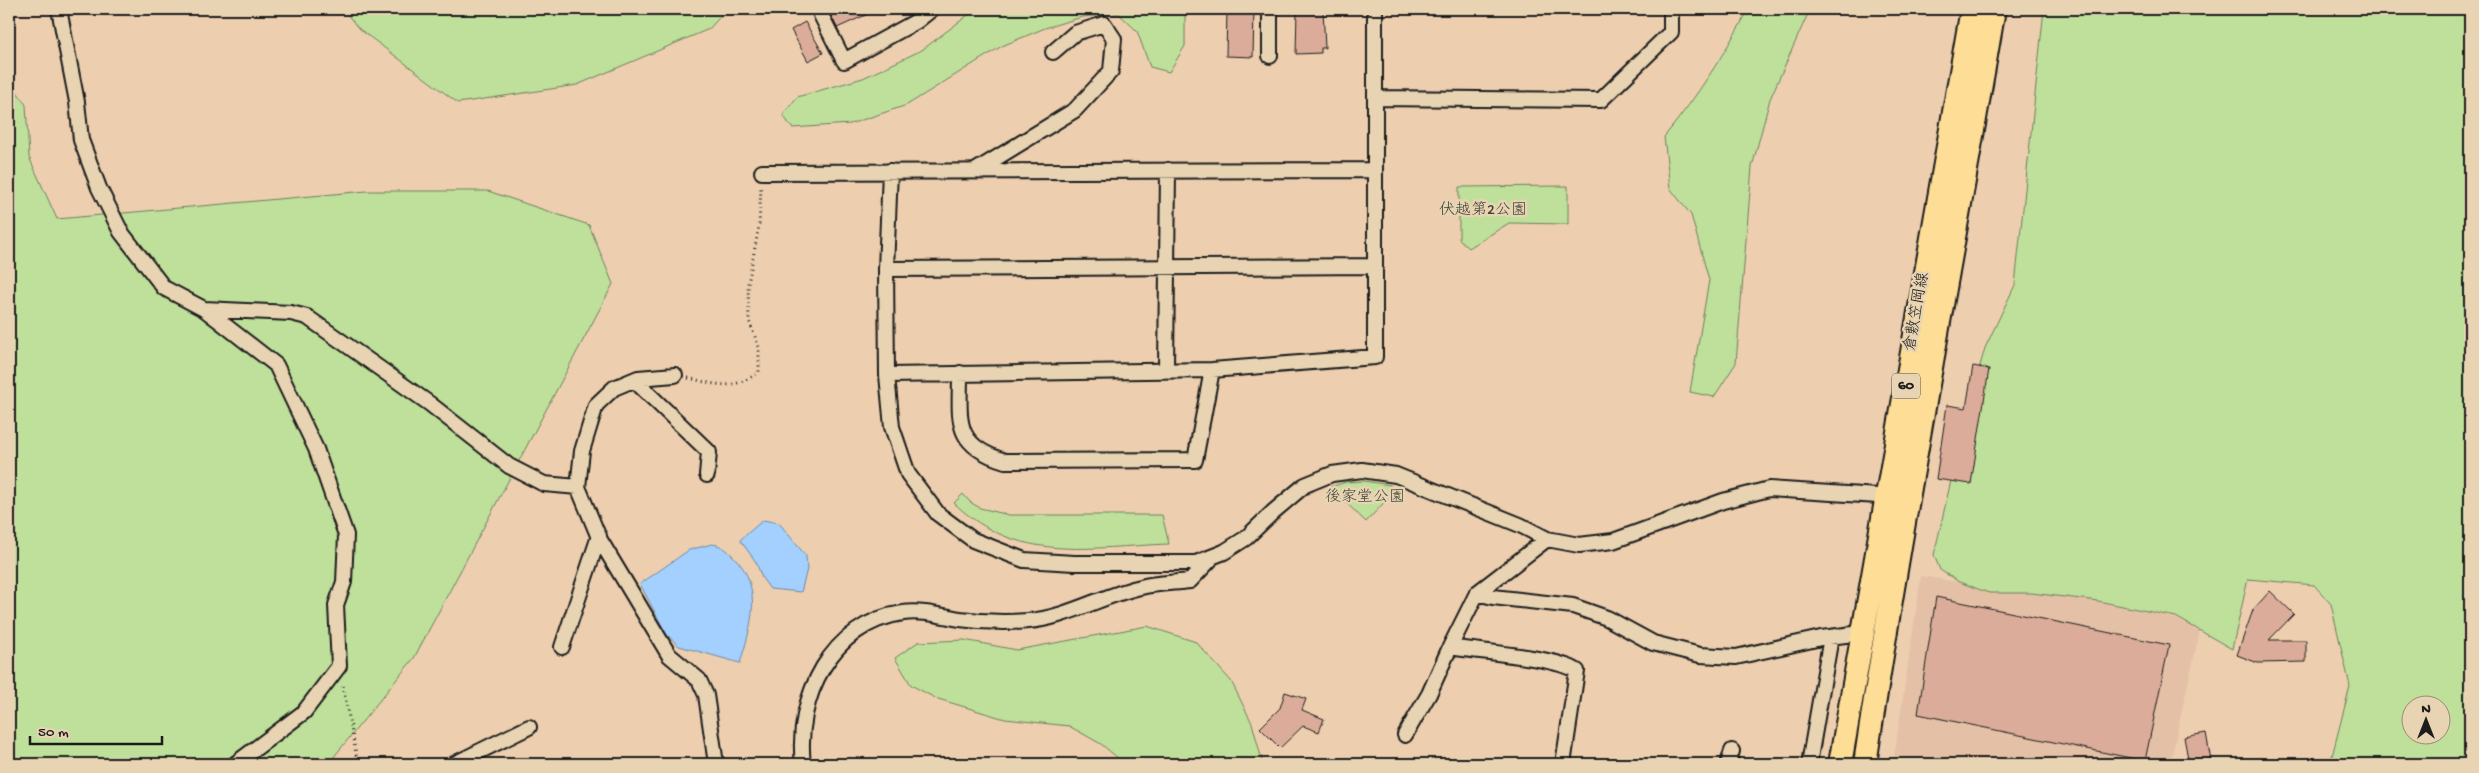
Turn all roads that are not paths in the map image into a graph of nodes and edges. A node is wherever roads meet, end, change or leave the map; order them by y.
1 (59, 9) edge
2 (932, 9) edge
3 (1270, 9) edge
4 (1375, 9) edge
5 (1671, 9) edge
6 (1972, 9) edge
7 (1994, 9) edge
8 (821, 15) dead end
9 (1053, 52) dead end
10 (1270, 56) dead end
11 (1375, 98) junction
12 (1168, 170) junction
13 (1375, 170) junction
14 (890, 171) junction
15 (974, 171) junction
16 (762, 172) road end
17 (1375, 266) junction
18 (1166, 268) junction
19 (886, 269) junction
20 (204, 309) junction
21 (1166, 370) junction
22 (1212, 370) junction
23 (960, 373) junction
24 (675, 374) road end
25 (887, 375) junction
26 (634, 380) junction
27 (706, 475) dead end
28 (578, 487) junction
29 (1897, 498) junction
30 (599, 536) junction
31 (1547, 539) junction
32 (1214, 556) junction
33 (1477, 593) junction
34 (1862, 633) junction
35 (1831, 637) junction
36 (562, 647) dead end
37 (1450, 647) junction
38 (529, 727) dead end
39 (1405, 735) dead end
40 (235, 764) edge
41 (454, 764) edge
42 (716, 764) edge
43 (803, 764) edge
44 (1563, 764) edge
45 (1809, 764) edge
46 (1840, 764) edge
47 (1865, 764) edge

1 - 20 street
2 - 8 street
3 - 10 street
4 - 11 street
5 - 11 street
6 - 29 main road, 倉敷笠岡線 / 60
7 - 29 main road, 倉敷笠岡線 / 60
9 - 15 street
11 - 13 street
12 - 13 street
12 - 15 street
12 - 18 street
13 - 17 street
14 - 15 street
14 - 16 street
14 - 19 street
17 - 18 street
17 - 22 street
18 - 19 street
18 - 21 street
19 - 25 street
20 - 28 street
20 - 40 street
21 - 22 street
21 - 23 street
22 - 23 street
23 - 25 street
24 - 26 street
25 - 32 street
26 - 27 street
26 - 28 street
28 - 30 street
29 - 31 street
29 - 34 main road, 倉敷笠岡線 / 60
29 - 47 main road, 倉敷笠岡線 / 60
30 - 36 street
30 - 42 street
31 - 32 street
31 - 33 street
32 - 43 street
33 - 35 street
33 - 37 street
34 - 35 street
34 - 46 main road, 倉敷笠岡線 / 60
35 - 45 street
37 - 39 street
37 - 44 street
38 - 41 street

